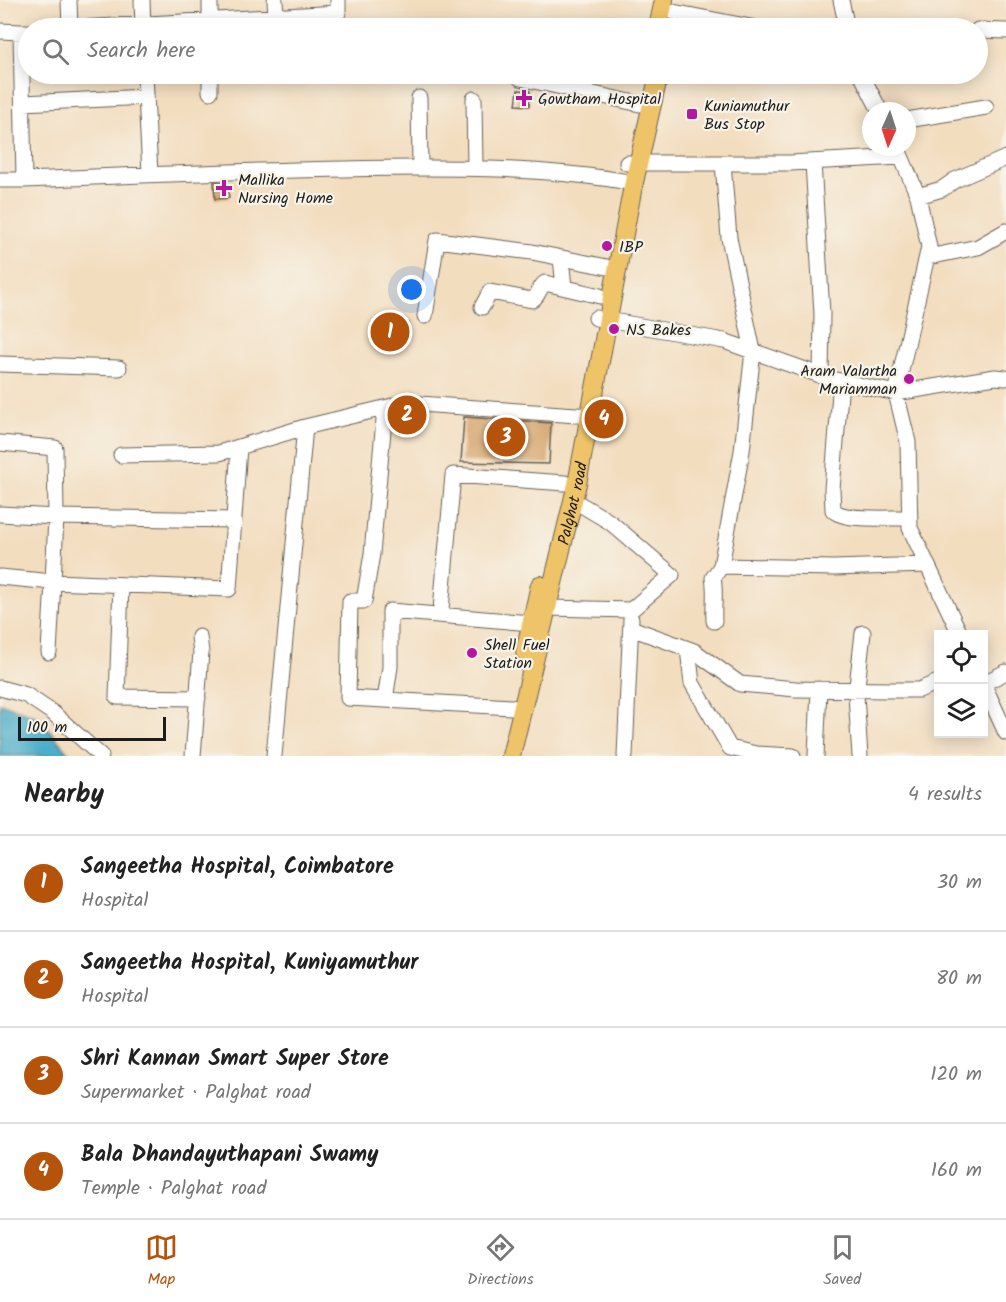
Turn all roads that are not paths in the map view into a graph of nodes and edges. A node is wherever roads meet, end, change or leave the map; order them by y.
1 (69, 0) edge
2 (142, 0) edge
3 (210, 0) edge
4 (275, 0) edge
5 (338, 0) edge
6 (841, 0) edge
7 (671, 10) edge
8 (276, 16) junction
9 (70, 18) edge
10 (143, 18) edge
11 (210, 18) edge
12 (261, 18) edge
13 (709, 18) edge
14 (845, 18) edge
15 (988, 30) edge
16 (0, 31) edge
17 (1006, 31) edge
18 (18, 32) edge
19 (23, 84) edge
20 (145, 84) edge
21 (210, 84) edge
22 (548, 84) edge
23 (645, 84) edge
24 (656, 84) edge
25 (866, 84) edge
26 (210, 92) dead end
27 (146, 97) junction
28 (419, 98) dead end
29 (474, 99) dead end
30 (875, 102) edge
31 (22, 103) junction
32 (640, 104) junction
33 (986, 107) dead end
34 (916, 119) edge
35 (865, 156) edge
36 (901, 156) edge
37 (1006, 158) edge
38 (813, 162) junction
39 (723, 163) junction
40 (420, 167) junction
41 (475, 168) junction
42 (631, 173) junction
43 (150, 174) junction
44 (0, 180) edge
45 (24, 180) junction
46 (918, 196) junction
47 (1006, 232) edge
48 (928, 257) junction
49 (561, 258) junction
50 (607, 267) junction
51 (564, 287) junction
52 (600, 296) junction
53 (482, 307) dead end
54 (425, 316) dead end
55 (602, 320) junction
56 (753, 351) junction
57 (0, 364) edge
58 (118, 368) dead end
59 (821, 376) junction
60 (1006, 378) edge
61 (842, 382) junction
62 (896, 393) junction
63 (385, 408) junction
64 (585, 415) junction
65 (305, 427) junction
66 (0, 444) edge
67 (239, 447) junction
68 (121, 455) dead end
69 (565, 483) junction
70 (573, 500) junction
71 (0, 514) edge
72 (56, 517) junction
73 (910, 518) junction
74 (234, 520) junction
75 (927, 565) junction
76 (721, 566) junction
77 (0, 577) edge
78 (53, 582) junction
79 (121, 585) junction
80 (548, 608) junction
81 (441, 610) dead end
82 (632, 610) junction
83 (714, 621) dead end
84 (531, 623) junction
85 (631, 628) junction
86 (958, 630) edge
87 (863, 633) dead end
88 (199, 637) dead end
89 (688, 649) junction
90 (49, 652) dead end
91 (1006, 672) edge
92 (988, 682) edge
93 (934, 684) edge
94 (0, 688) edge
95 (819, 689) junction
96 (857, 689) junction
97 (988, 693) edge
98 (198, 698) junction
99 (385, 700) junction
100 (512, 707) junction
101 (1006, 733) edge
102 (101, 756) edge
103 (193, 756) edge
104 (274, 756) edge
105 (500, 756) edge
106 (511, 756) edge
107 (625, 756) edge
108 (793, 756) edge
109 (816, 756) edge
110 (860, 756) edge

1 - 9 street
2 - 10 street
3 - 11 street
4 - 8 street
5 - 8 street
6 - 14 street
7 - 13 street
8 - 12 street
15 - 17 street
16 - 18 street
19 - 31 street
20 - 27 street
21 - 26 street
22 - 32 street
23 - 32 main road, Palghat road
24 - 42 main road, Palghat road
25 - 30 street
27 - 31 street
27 - 43 street
28 - 40 street
29 - 41 street
31 - 45 street
32 - 42 main road, Palghat road
33 - 34 street
35 - 38 street
36 - 46 street
37 - 46 street
38 - 39 street
38 - 59 street
39 - 42 street
39 - 56 street
40 - 41 street
40 - 43 street
41 - 42 street
42 - 50 main road, Palghat road
42 - 55 main road, Palghat road
43 - 45 street
44 - 45 street
46 - 48 street
47 - 48 street
48 - 62 street
49 - 50 street
49 - 51 street
49 - 54 street
50 - 52 main road, Palghat road
51 - 52 street
51 - 53 street
52 - 55 main road, Palghat road
55 - 56 street
55 - 64 main road, Palghat road
56 - 59 street
56 - 76 street
57 - 58 street
59 - 61 street
60 - 62 street
61 - 62 street
61 - 73 street
62 - 73 street
63 - 64 street
63 - 65 street
63 - 99 street
64 - 69 main road, Palghat road
64 - 70 main road, Palghat road
65 - 67 street
65 - 104 street
66 - 72 street
67 - 68 street
67 - 74 street
69 - 81 street
69 - 84 main road, Palghat road
70 - 80 main road, Palghat road
70 - 82 street
71 - 72 street
72 - 74 street
72 - 78 street
73 - 75 street
74 - 79 street
75 - 76 street
75 - 86 street
76 - 83 street
77 - 78 street
78 - 79 street
78 - 90 street
79 - 98 street
80 - 82 street
80 - 106 main road, Palghat road
82 - 85 street
84 - 99 street
84 - 100 main road, Palghat road
85 - 89 street
85 - 107 street
87 - 96 street
88 - 98 street
89 - 95 street
89 - 108 street
91 - 92 street
93 - 96 street
94 - 102 street
95 - 96 street
95 - 109 street
96 - 110 street
97 - 101 street
98 - 103 street
99 - 100 street
100 - 105 main road, Palghat road

